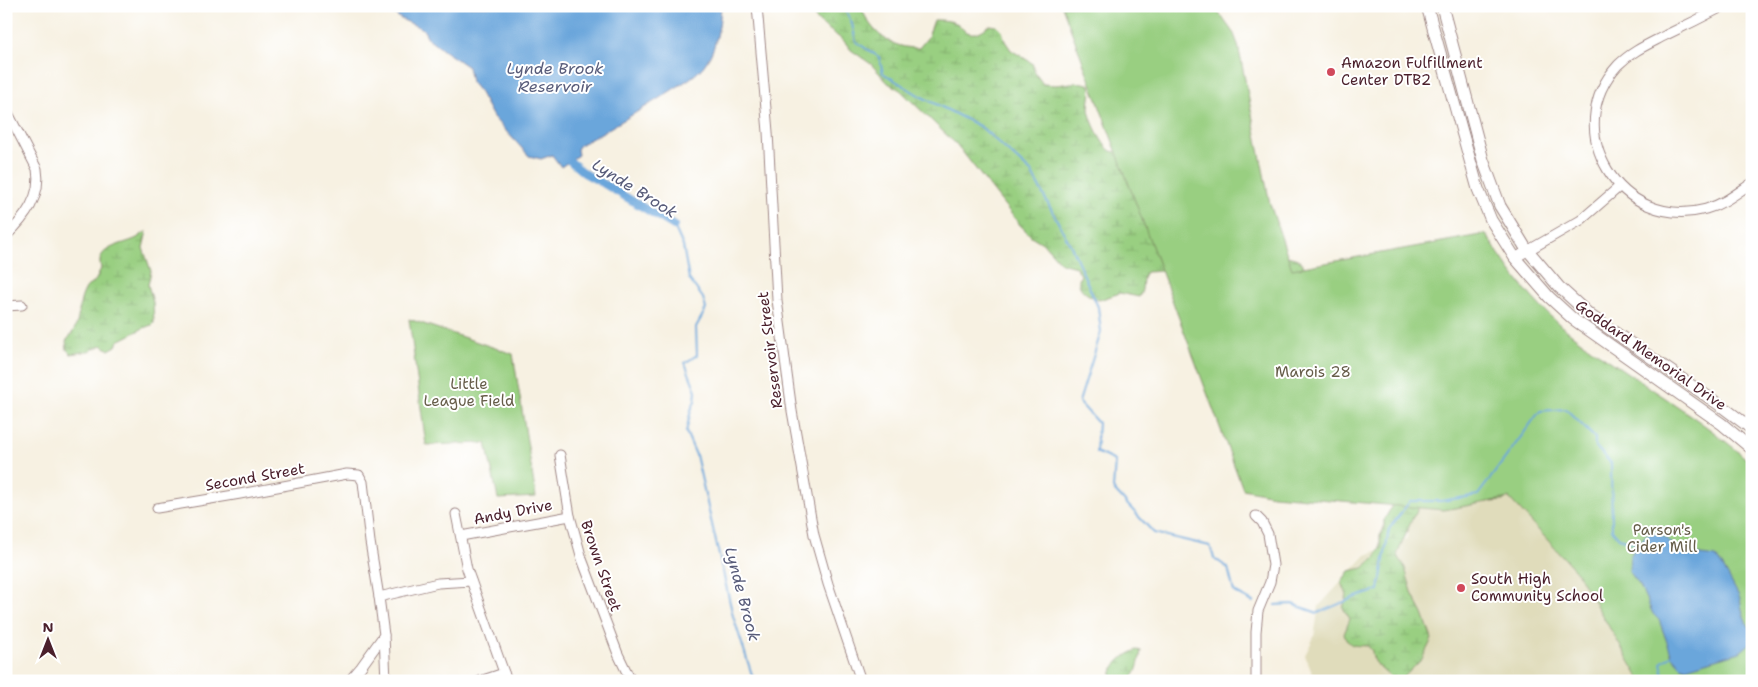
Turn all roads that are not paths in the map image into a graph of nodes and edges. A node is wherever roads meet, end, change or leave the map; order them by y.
1 (757, 6) edge
2 (1427, 6) edge
3 (1442, 6) edge
4 (1724, 6) edge
5 (6, 109) edge
6 (1752, 183) edge
7 (1619, 187) junction
8 (6, 236) edge
9 (1527, 251) junction
10 (1515, 258) junction
11 (22, 305) dead end
12 (6, 306) edge
13 (1752, 429) edge
14 (1742, 440) junction
15 (1752, 449) edge
16 (560, 455) dead end
17 (157, 508) dead end
18 (456, 514) dead end
19 (570, 516) junction
20 (1256, 516) dead end
21 (460, 536) junction
22 (472, 581) junction
23 (379, 596) junction
24 (384, 635) junction
25 (505, 677) edge
26 (349, 681) edge
27 (386, 681) edge
28 (480, 681) edge
29 (631, 681) edge
30 (861, 681) edge
31 (1256, 681) edge

1 - 30 street, Reservoir Street
2 - 10 main road, Goddard Memorial Drive
3 - 9 main road, Goddard Memorial Drive
4 - 7 street
5 - 8 street
6 - 7 street
7 - 9 street
9 - 10 street
9 - 13 main road, Goddard Memorial Drive
10 - 14 main road, Goddard Memorial Drive
11 - 12 street
13 - 14 street
14 - 15 main road, Goddard Memorial Drive
16 - 19 street, Brown Street
17 - 23 street, Second Street
18 - 21 street
19 - 21 street, Andy Drive
19 - 29 street, Brown Street
20 - 31 street
21 - 22 street
22 - 23 street
22 - 25 street
23 - 24 street
24 - 26 street
24 - 27 street
25 - 28 street

